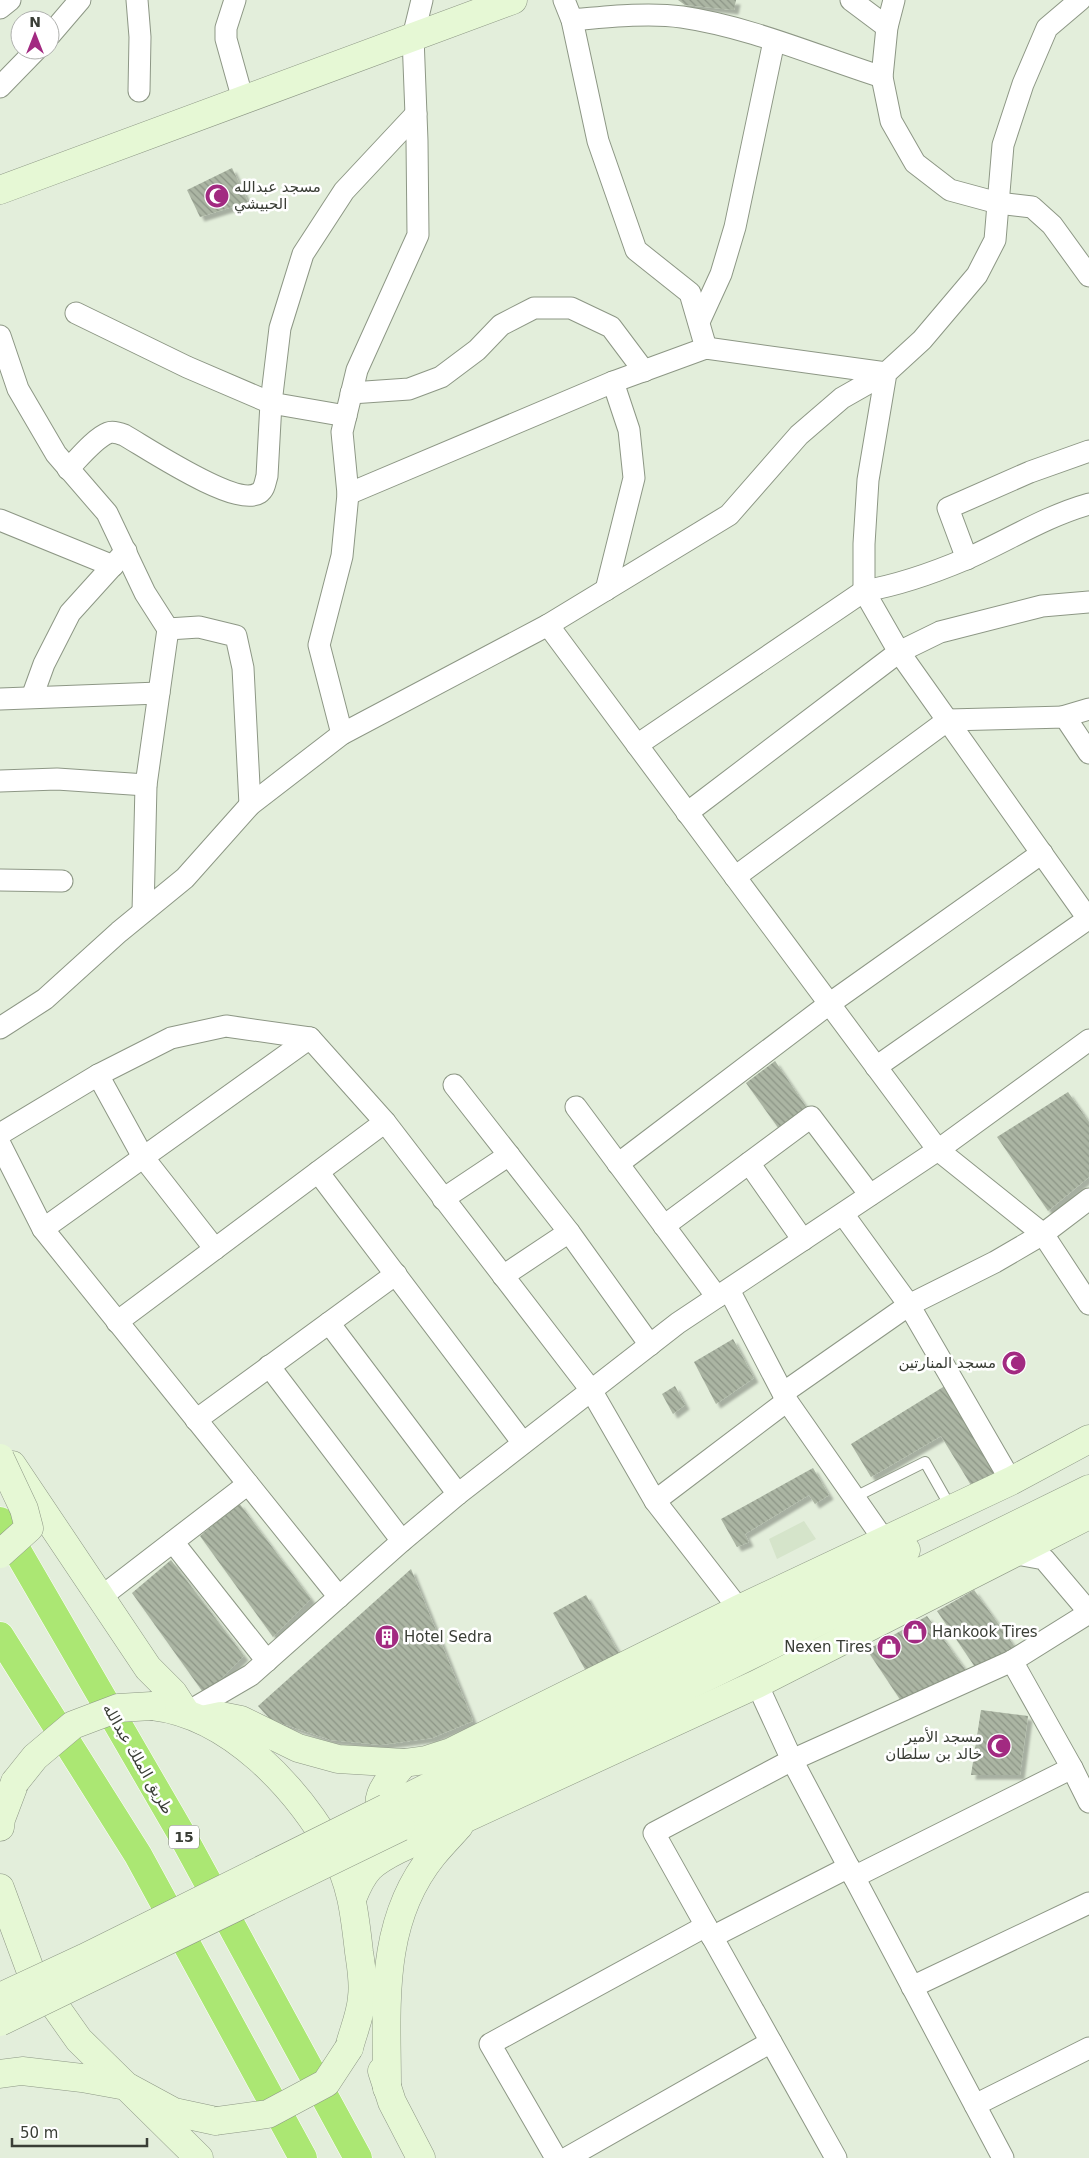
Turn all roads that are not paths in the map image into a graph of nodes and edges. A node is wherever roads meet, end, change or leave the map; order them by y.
1 (10, 0) edge
2 (80, 0) edge
3 (137, 0) edge
4 (235, 0) edge
5 (422, 0) edge
6 (513, 0) edge
7 (564, 0) edge
8 (851, 0) edge
9 (894, 0) edge
10 (1080, 0) edge
11 (0, 8) edge
12 (572, 20) junction
13 (60, 23) edge
14 (887, 27) junction
15 (412, 37) junction
16 (774, 41) junction
17 (26, 60) edge
18 (882, 77) junction
19 (0, 87) edge
20 (139, 91) dead end
21 (243, 100) junction
22 (416, 114) junction
23 (0, 190) edge
24 (998, 204) junction
25 (1089, 276) edge
26 (76, 313) dead end
27 (698, 322) junction
28 (0, 336) edge
29 (706, 348) junction
30 (644, 371) junction
31 (886, 373) junction
32 (613, 382) junction
33 (351, 393) junction
34 (271, 403) junction
35 (346, 416) junction
36 (1089, 451) edge
37 (68, 468) junction
38 (348, 494) junction
39 (1089, 504) edge
40 (0, 520) edge
41 (119, 558) junction
42 (966, 558) junction
43 (606, 590) junction
44 (864, 591) junction
45 (1089, 602) edge
46 (548, 625) junction
47 (168, 629) junction
48 (899, 652) junction
49 (159, 693) junction
50 (32, 697) junction
51 (0, 699) edge
52 (1089, 710) edge
53 (1062, 717) junction
54 (948, 720) junction
55 (342, 734) junction
56 (637, 745) junction
57 (1089, 753) edge
58 (0, 780) edge
59 (146, 784) junction
60 (250, 805) junction
61 (687, 813) junction
62 (1042, 853) junction
63 (734, 877) junction
64 (0, 880) edge
65 (62, 881) dead end
66 (143, 912) junction
67 (1089, 919) edge
68 (829, 1004) junction
69 (0, 1028) edge
70 (310, 1038) junction
71 (1089, 1040) edge
72 (876, 1067) junction
73 (98, 1075) junction
74 (454, 1085) dead end
75 (576, 1108) dead end
76 (385, 1122) junction
77 (0, 1134) edge
78 (0, 1144) edge
79 (938, 1150) junction
80 (509, 1155) junction
81 (143, 1157) junction
82 (749, 1163) junction
83 (618, 1164) junction
84 (5, 1171) edge
85 (318, 1172) junction
86 (870, 1195) junction
87 (443, 1199) junction
88 (1089, 1199) edge
89 (843, 1214) junction
90 (664, 1226) junction
91 (43, 1229) junction
92 (569, 1232) junction
93 (1043, 1234) junction
94 (803, 1240) junction
95 (215, 1249) junction
96 (396, 1274) junction
97 (503, 1276) junction
98 (723, 1293) junction
99 (1089, 1302) edge
100 (909, 1305) junction
101 (117, 1322) junction
102 (329, 1323) junction
103 (650, 1345) junction
104 (269, 1366) junction
105 (591, 1390) junction
106 (785, 1397) junction
107 (196, 1420) junction
108 (1089, 1439) edge
109 (523, 1443) junction
110 (0, 1446) edge
111 (0, 1458) edge
112 (1089, 1459) edge
113 (1011, 1481) junction
114 (248, 1484) junction
115 (1089, 1489) edge
116 (458, 1494) junction
117 (855, 1497) junction
118 (655, 1501) junction
119 (951, 1509) junction
120 (1089, 1515) edge
121 (0, 1521) edge
122 (884, 1540) junction
123 (402, 1541) junction
124 (173, 1542) junction
125 (1012, 1553) junction
126 (0, 1554) edge
127 (100, 1597) junction
128 (338, 1597) junction
129 (739, 1609) junction
130 (1089, 1613) edge
131 (0, 1636) edge
132 (267, 1660) junction
133 (1012, 1662) junction
134 (757, 1684) junction
135 (194, 1716) junction
136 (792, 1760) junction
137 (404, 1763) junction
138 (1072, 1768) junction
139 (1089, 1802) edge
140 (468, 1816) junction
141 (394, 1817) junction
142 (0, 1827) edge
143 (438, 1831) junction
144 (852, 1872) junction
145 (0, 1888) edge
146 (352, 1899) junction
147 (1089, 1903) edge
148 (709, 1931) junction
149 (912, 1987) junction
150 (0, 1997) edge
151 (362, 1997) junction
152 (0, 2022) edge
153 (771, 2042) junction
154 (1089, 2048) edge
155 (0, 2074) edge
156 (126, 2086) junction
157 (387, 2088) junction
158 (975, 2105) junction
159 (199, 2158) edge
160 (303, 2158) edge
161 (358, 2158) edge
162 (421, 2158) edge
163 (556, 2158) edge
164 (567, 2158) edge
165 (836, 2158) edge
166 (1003, 2158) edge

1 - 11 street
2 - 13 street
3 - 20 street
4 - 21 street
5 - 15 street
6 - 15 main road
7 - 12 street
8 - 14 street
9 - 14 street
10 - 24 street
12 - 16 street
12 - 27 street
14 - 18 street
15 - 21 main road
15 - 22 street
16 - 18 street
16 - 27 street
17 - 19 street
18 - 24 street
21 - 23 main road
22 - 33 street
22 - 34 street
24 - 25 street
24 - 31 street
26 - 34 street
27 - 29 street
28 - 37 street
29 - 30 street
29 - 31 street
30 - 32 street
30 - 33 street
31 - 43 street
31 - 44 street
32 - 38 street
32 - 43 street
33 - 35 street
34 - 35 street
34 - 37 street
35 - 38 street
36 - 42 street
37 - 41 street
38 - 55 street
39 - 42 street
40 - 41 street
41 - 47 street
41 - 50 street
42 - 44 street
43 - 46 street
44 - 48 street
44 - 56 street
45 - 48 street
46 - 55 street
46 - 56 street
47 - 49 street
47 - 60 street
48 - 54 street
48 - 61 street
49 - 50 street
49 - 59 street
50 - 51 street
52 - 53 street
53 - 54 street
53 - 57 street
54 - 62 street
54 - 63 street
55 - 60 street
56 - 61 street
58 - 59 street
59 - 66 street
60 - 66 street
61 - 63 street
62 - 67 street
62 - 68 street
63 - 68 street
64 - 65 street
66 - 69 street
67 - 72 street
68 - 72 street
68 - 83 street
70 - 73 street
70 - 76 street
70 - 81 street
71 - 79 street
72 - 79 street
73 - 77 street
73 - 81 street
74 - 80 street
75 - 83 street
76 - 85 street
76 - 87 street
78 - 84 street
79 - 86 street
79 - 93 street
80 - 87 street
80 - 92 street
81 - 91 street
81 - 95 street
82 - 86 street
82 - 90 street
82 - 94 street
83 - 90 street
84 - 91 street
85 - 95 street
85 - 96 street
86 - 89 street
87 - 97 street
88 - 93 street
89 - 94 street
89 - 100 street
90 - 98 street
91 - 101 street
92 - 97 street
92 - 103 street
93 - 99 street
93 - 100 street
94 - 98 street
95 - 101 street
96 - 102 street
96 - 109 street
97 - 105 street
98 - 103 street
98 - 106 street
100 - 106 street
100 - 113 street
101 - 107 street
102 - 104 street
102 - 116 street
103 - 105 street
104 - 107 street
104 - 123 street
105 - 109 street
105 - 118 street
106 - 117 street
106 - 118 street
107 - 114 street
108 - 113 main road
109 - 116 street
110 - 127 main road
111 - 126 main road, bridge
112 - 141 main road
113 - 119 main road
114 - 124 street
114 - 128 street
115 - 141 main road
116 - 123 street
117 - 119 lane
117 - 122 street
118 - 129 street
119 - 122 main road
120 - 125 main road
121 - 161 highway, طريق الملك عبدالله / 15
122 - 129 main road
123 - 128 street
124 - 127 street
124 - 132 street
125 - 130 street
125 - 134 main road
127 - 135 main road
128 - 132 street
129 - 137 main road
130 - 133 street
131 - 160 highway
132 - 135 street
133 - 136 street
133 - 138 street
134 - 136 street
134 - 140 main road
135 - 137 main road
135 - 142 main road, bridge
135 - 146 main road
136 - 144 street
136 - 148 street
137 - 143 main road
138 - 139 street
138 - 144 street
140 - 143 main road
140 - 157 main road
141 - 150 main road, bridge
141 - 152 main road, bridge
143 - 146 main road
144 - 148 street
144 - 149 street
145 - 156 main road
146 - 151 main road
147 - 149 street
148 - 153 street
148 - 163 street
149 - 158 street
151 - 156 main road, bridge
151 - 157 main road
153 - 164 street
153 - 165 street
154 - 158 street
155 - 156 main road
156 - 159 main road
157 - 162 main road
158 - 166 street

